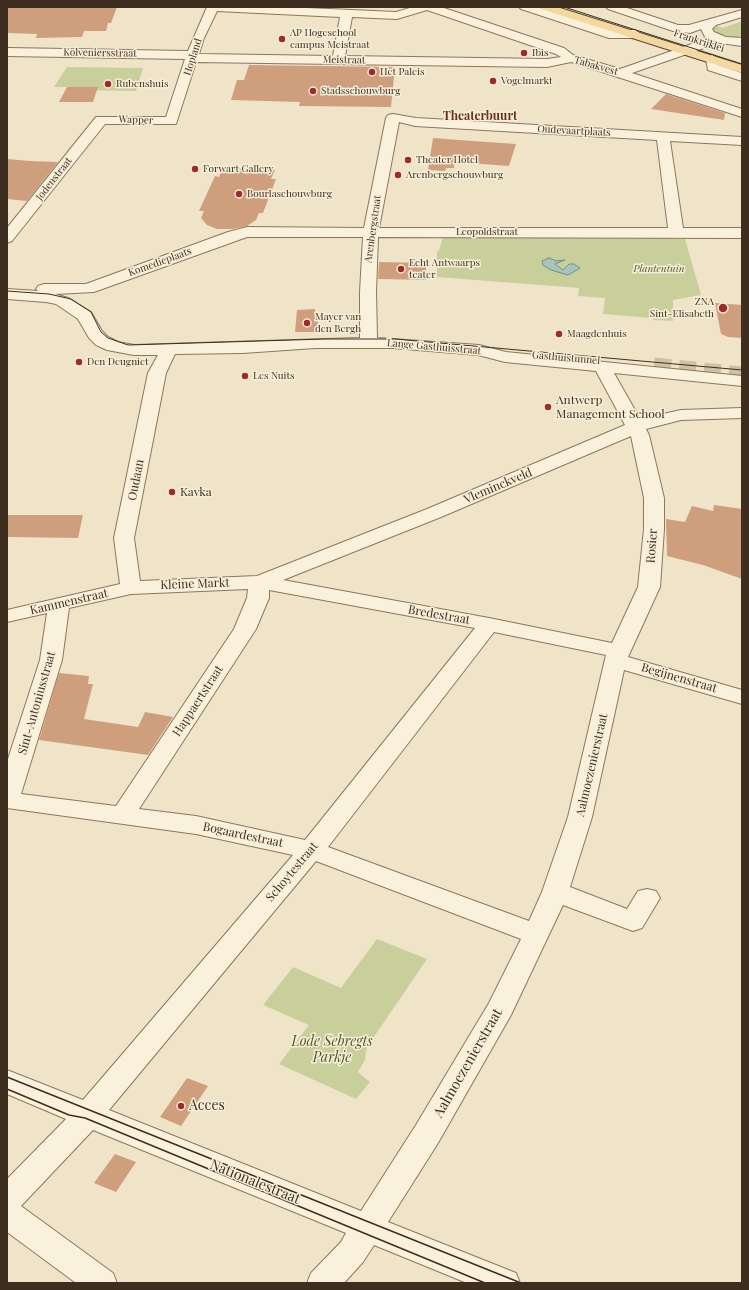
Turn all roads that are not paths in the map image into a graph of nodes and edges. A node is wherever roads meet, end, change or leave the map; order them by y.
1 (214, 7) edge
2 (424, 7) edge
3 (430, 7) edge
4 (525, 7) edge
5 (545, 7) edge
6 (612, 7) edge
7 (599, 9) dead end
8 (347, 13) junction
9 (742, 14) edge
10 (656, 24) junction
11 (711, 24) junction
12 (635, 34) junction
13 (742, 42) edge
14 (706, 43) junction
15 (684, 50) junction
16 (7, 52) edge
17 (736, 53) dead end
18 (192, 56) junction
19 (567, 58) junction
20 (712, 59) junction
21 (338, 60) junction
22 (742, 69) edge
23 (621, 73) junction
24 (742, 77) edge
25 (742, 113) edge
26 (399, 118) junction
27 (101, 120) joint
28 (171, 122) joint
29 (742, 130) edge
30 (663, 136) junction
31 (742, 141) edge
32 (371, 232) junction
33 (676, 233) junction
34 (742, 233) edge
35 (233, 235) joint
36 (7, 238) edge
37 (7, 286) edge
38 (7, 294) edge
39 (78, 295) junction
40 (369, 342) junction
41 (124, 349) junction
42 (167, 350) junction
43 (479, 350) junction
44 (654, 366) tunnel mouth
45 (602, 367) junction
46 (157, 373) junction
47 (742, 381) edge
48 (742, 413) edge
49 (636, 427) junction
50 (259, 582) junction
51 (130, 588) junction
52 (59, 604) junction
53 (7, 616) edge
54 (489, 624) junction
55 (617, 655) junction
56 (742, 697) edge
57 (7, 800) edge
58 (123, 815) junction
59 (311, 850) junction
60 (556, 892) junction
61 (647, 898) dead end
62 (538, 934) junction
63 (7, 1082) edge
64 (88, 1115) junction
65 (7, 1200) edge
66 (7, 1214) edge
67 (368, 1227) junction
68 (101, 1283) edge
69 (323, 1283) edge
70 (504, 1283) edge

1 - 8 street
1 - 18 street, Hopland
2 - 8 street
3 - 19 street, Tabakvest
4 - 12 street, Frankrijklei
5 - 12 main road, Frankrijklei
6 - 10 street, Frankrijklei
7 - 10 main road, Frankrijklei
8 - 21 street
9 - 11 street
10 - 11 street, Frankrijklei
10 - 14 main road, Frankrijklei
11 - 13 street
12 - 15 main road, Frankrijklei
14 - 15 street
14 - 17 main road, Frankrijklei
15 - 20 main road, Frankrijklei
15 - 23 street
16 - 18 street, Kolveniersstraat
18 - 21 street, Meistraat
18 - 28 street, Hopland
19 - 21 street, Meistraat
19 - 23 street, Tabakvest
20 - 22 main road, Frankrijklei
20 - 24 street, Frankrijklei
23 - 25 street, Tabakvest
26 - 29 street, Oudevaartplaats
26 - 30 street, Oudevaartplaats
26 - 32 street, Arenbergstraat
27 - 28 street, Wapper
27 - 36 street, Jodenstraat
30 - 31 street, Oudevaartplaats
30 - 33 street
32 - 33 street, Leopoldstraat
32 - 35 street, Leopoldstraat
32 - 40 street, Arenbergstraat
33 - 34 street, Leopoldstraat
35 - 39 street, Komedieplaats
37 - 39 street
38 - 39 street
39 - 41 street
40 - 42 street, Lange Gasthuisstraat
40 - 43 street, Lange Gasthuisstraat
41 - 42 street, Lange Gasthuisstraat
41 - 46 street
42 - 46 street, Oudaan
43 - 44 street, Gasthuistunnel
43 - 45 street, Lange Gasthuisstraat
45 - 47 street, Lange Gasthuisstraat
45 - 49 street, Rosier
46 - 51 street, Oudaan
48 - 49 street, Vleminckveld
49 - 50 street, Vleminckveld
49 - 55 street, Rosier
50 - 51 street, Kleine Markt
50 - 54 street, Bredestraat
50 - 58 street, Happaertstraat
51 - 52 street, Kammenstraat
52 - 53 street, Kammenstraat
52 - 57 street, Sint-Antoniusstraat
54 - 55 street, Bredestraat
54 - 59 street, Schoytestraat
55 - 56 street, Begijnenstraat
55 - 60 street, Aalmoezenierstraat
57 - 58 street, Bogaardestraat
58 - 59 street, Bogaardestraat
59 - 62 street, Bogaardestraat
59 - 64 street, Schoytestraat
60 - 61 street
60 - 62 street, Aalmoezenierstraat
62 - 67 street, Aalmoezenierstraat
63 - 64 street, Nationalestraat
64 - 65 street, Schoytestraat
64 - 67 street, Nationalestraat
66 - 68 street
67 - 69 street, Aalmoezenierstraat
67 - 70 street, Nationalestraat

